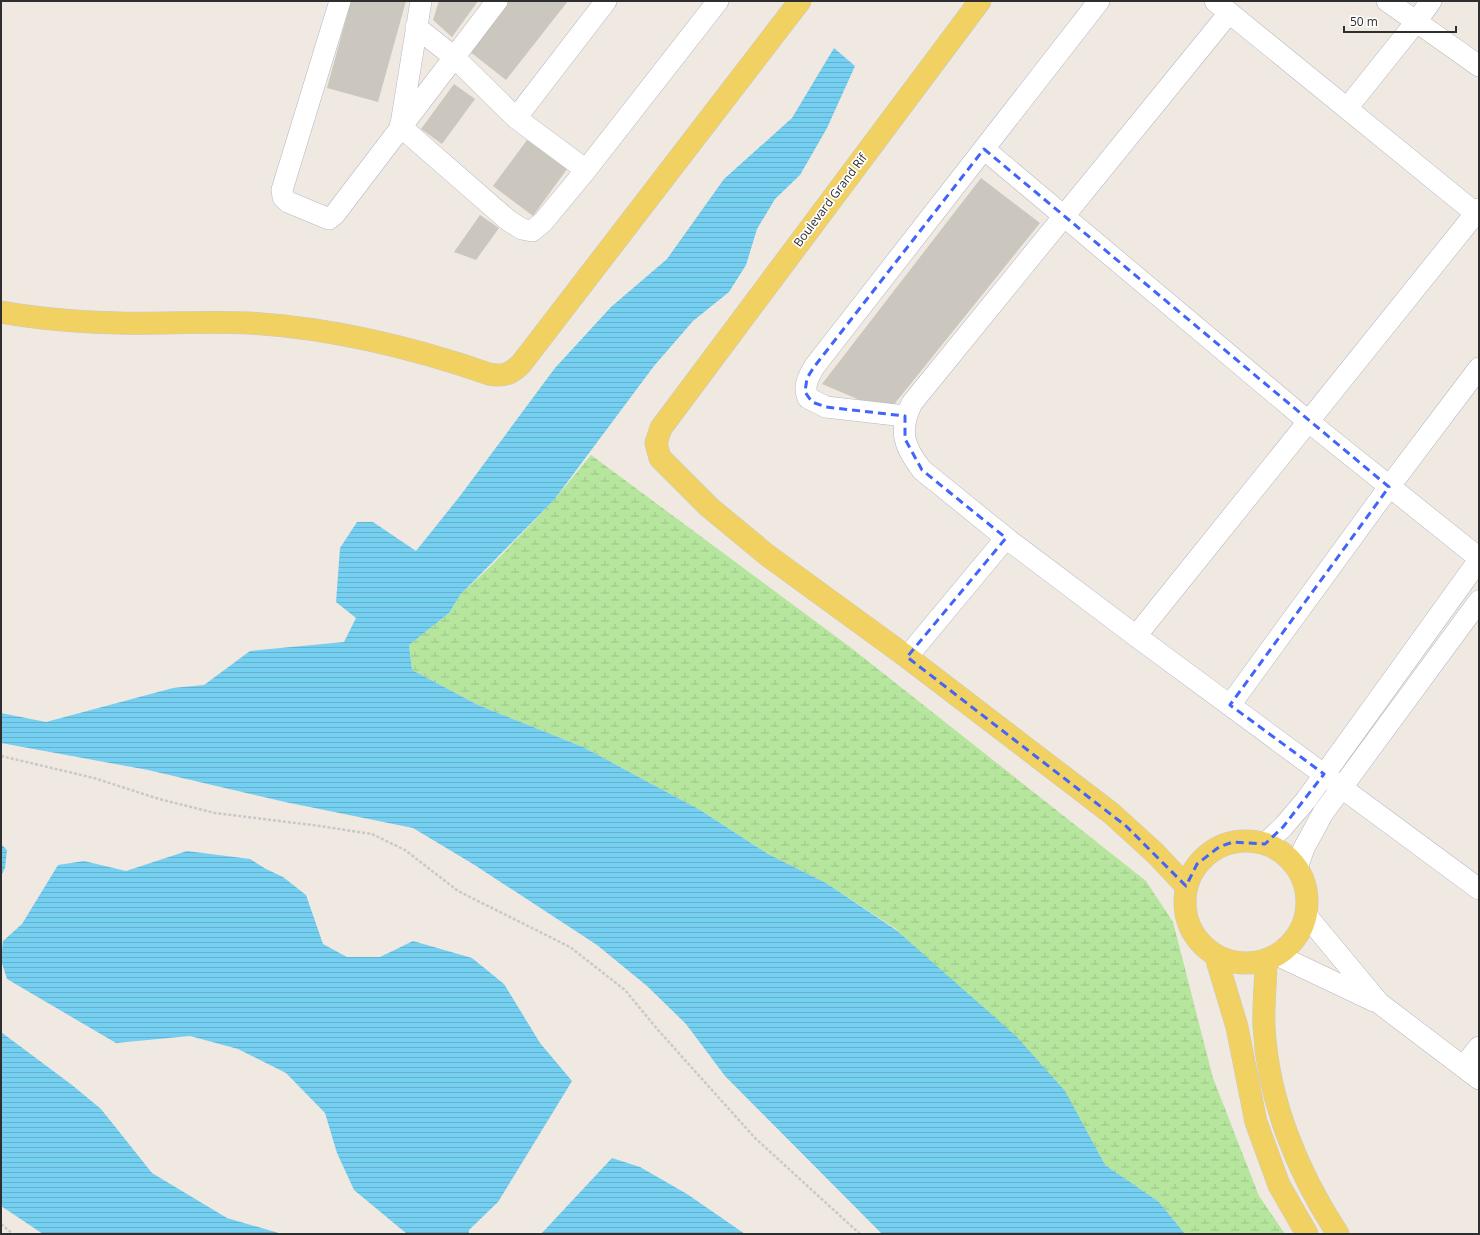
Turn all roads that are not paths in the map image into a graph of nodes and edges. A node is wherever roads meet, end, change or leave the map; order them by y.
1 (340, 1) edge
2 (421, 1) edge
3 (497, 1) edge
4 (606, 1) edge
5 (718, 1) edge
6 (800, 1) edge
7 (980, 1) edge
8 (1099, 1) edge
9 (1387, 1) edge
10 (1430, 1) edge
11 (1222, 7) edge
12 (1416, 22) junction
13 (416, 27) junction
14 (454, 57) junction
15 (1479, 66) edge
16 (1348, 107) junction
17 (516, 118) junction
18 (400, 126) junction
19 (984, 149) junction
20 (586, 170) junction
21 (1478, 213) edge
22 (1065, 216) junction
23 (1, 312) edge
24 (1479, 368) edge
25 (905, 416) junction
26 (1309, 422) junction
27 (1389, 487) junction
28 (1006, 538) junction
29 (1479, 559) edge
30 (1479, 601) edge
31 (1136, 636) junction
32 (907, 657) junction
33 (1230, 705) junction
34 (1324, 774) junction
35 (1342, 788) junction
36 (1265, 844) junction
37 (1297, 868) junction
38 (1186, 886) junction
39 (1479, 889) edge
40 (1306, 915) junction
41 (1216, 957) junction
42 (1272, 958) junction
43 (1379, 1003) junction
44 (1479, 1047) edge
45 (1471, 1073) edge
46 (1307, 1234) edge
47 (1338, 1234) edge

1 - 18 street
2 - 13 street
3 - 14 street
4 - 17 street
5 - 20 street
6 - 23 main road
7 - 32 main road, Boulevard Grand Rif
8 - 19 street
9 - 12 street
10 - 12 street
11 - 16 street
11 - 22 street
12 - 15 street
12 - 16 street
13 - 14 street
13 - 18 street
14 - 17 street
14 - 18 street
16 - 21 street
17 - 20 street
18 - 20 street
19 - 22 street
19 - 25 street
21 - 26 street
22 - 25 street
22 - 26 street
24 - 27 street
25 - 28 street
26 - 27 street
26 - 31 street
27 - 29 street
27 - 33 street
28 - 31 street
28 - 32 street
29 - 34 street
30 - 35 street
31 - 33 street
32 - 38 main road, Boulevard Grand Rif
33 - 34 street
34 - 35 street
34 - 36 street
35 - 37 street
35 - 39 street
36 - 37 main road
36 - 38 main road
37 - 40 main road
38 - 41 main road
40 - 42 main road
40 - 43 street
41 - 42 main road
41 - 46 main road
42 - 43 street
42 - 47 main road
43 - 45 street
44 - 45 street

